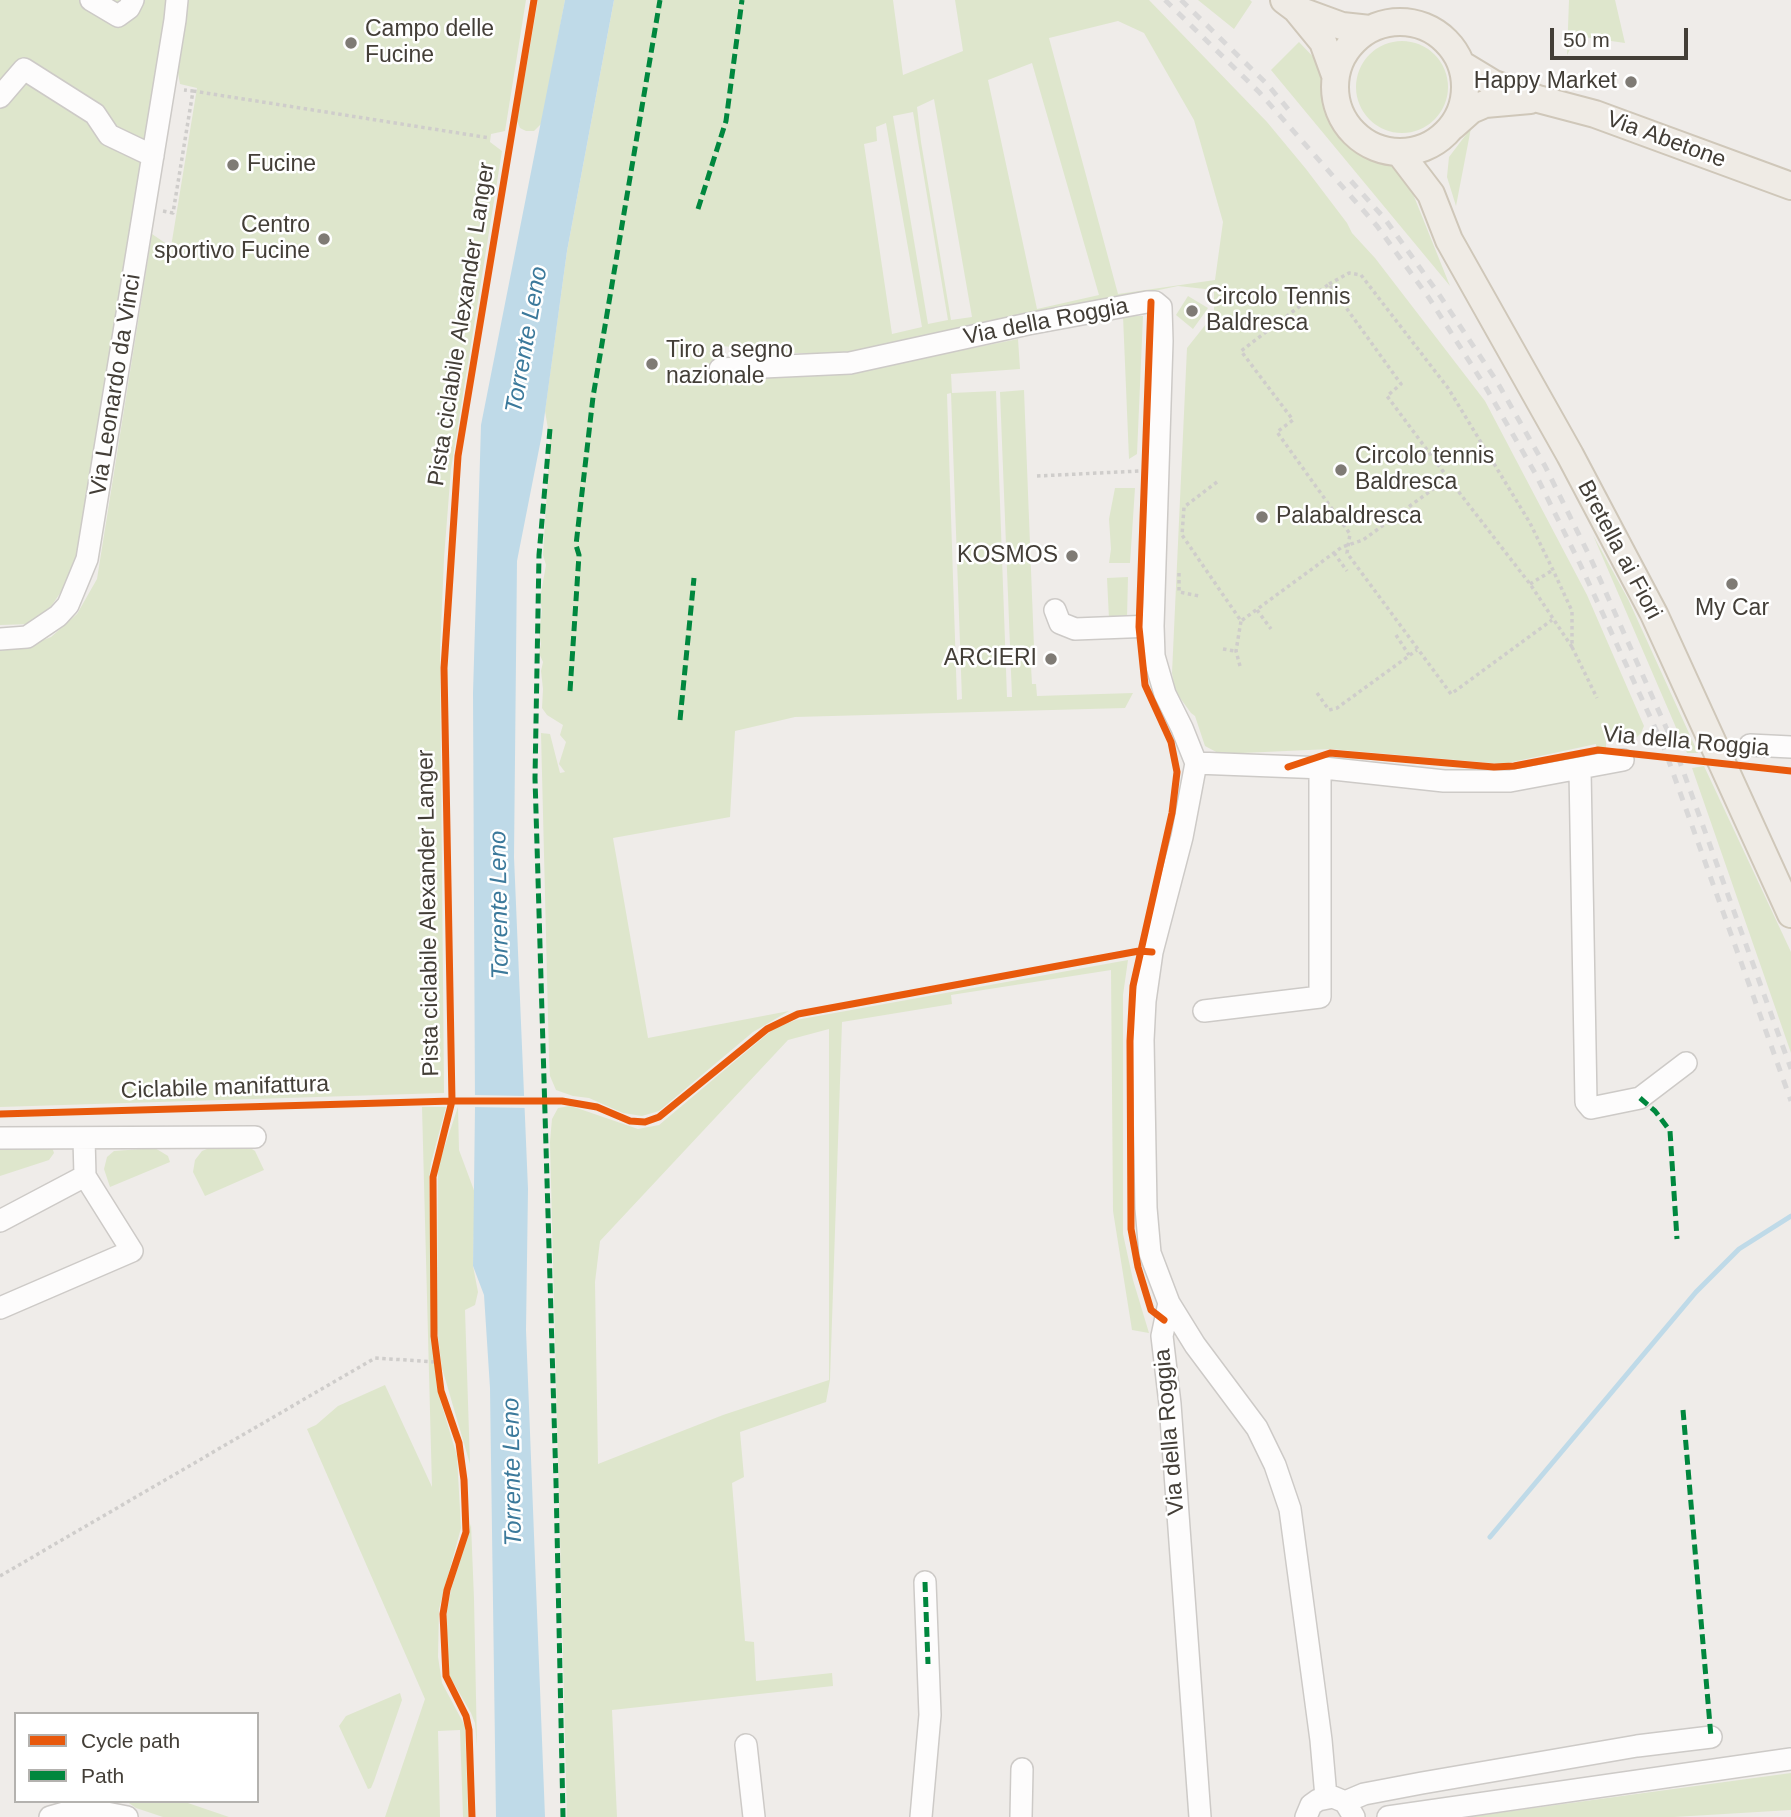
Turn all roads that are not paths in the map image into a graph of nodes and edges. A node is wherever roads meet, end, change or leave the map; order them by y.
1 (90, 0) edge
2 (133, 0) edge
3 (177, 0) edge
4 (1290, 5) edge
5 (1370, 29) junction
6 (1461, 64) junction
7 (1335, 75) junction
8 (0, 97) edge
9 (1538, 99) junction
10 (1451, 127) junction
11 (1431, 145) junction
12 (1399, 152) junction
13 (153, 156) junction
14 (1791, 186) edge
15 (1431, 194) junction
16 (720, 369) dead end
17 (1055, 610) dead end
18 (1153, 626) junction
19 (0, 639) edge
20 (1749, 745) dead end
21 (1791, 747) edge
22 (1623, 760) dead end
23 (1196, 763) junction
24 (1320, 768) junction
25 (1580, 770) junction
26 (1791, 914) edge
27 (1204, 1011) dead end
28 (1686, 1063) dead end
29 (255, 1137) dead end
30 (0, 1138) edge
31 (84, 1139) junction
32 (85, 1176) junction
33 (0, 1221) edge
34 (1169, 1303) junction
35 (0, 1308) edge
36 (925, 1582) dead end
37 (1711, 1737) dead end
38 (746, 1745) dead end
39 (1791, 1759) edge
40 (1022, 1769) dead end
41 (1342, 1805) edge
42 (50, 1817) edge
43 (127, 1817) edge
44 (754, 1817) edge
45 (921, 1817) edge
46 (1021, 1817) edge
47 (1200, 1817) edge
48 (1306, 1817) edge
49 (1388, 1817) edge

1 - 2 street
3 - 13 street, Via Leonardo da Vinci
4 - 5 main road
4 - 7 main road
5 - 6 main road
5 - 7 main road
6 - 9 main road, Via Abetone
6 - 10 main road
7 - 12 main road
8 - 13 street
9 - 10 main road
9 - 14 main road, Via Abetone
10 - 11 main road
11 - 12 main road
11 - 15 main road, Bretella ai Fiori
12 - 15 main road, Bretella ai Fiori
13 - 19 street, Via Leonardo da Vinci
15 - 26 main road, Bretella ai Fiori
16 - 18 street, Via della Roggia
17 - 18 street
18 - 23 street, Via della Roggia
20 - 21 street, Via della Roggia
22 - 25 street, Via della Roggia
23 - 24 street, Via della Roggia
23 - 34 street
24 - 25 street, Via della Roggia
24 - 27 street
25 - 28 street, Via della Roggia
29 - 31 street
30 - 31 street
31 - 32 street
32 - 33 street
32 - 35 street
34 - 41 street
34 - 47 street, Via della Roggia
36 - 45 street
37 - 41 street
38 - 44 street
39 - 49 street
40 - 46 street
41 - 48 street
42 - 43 street

